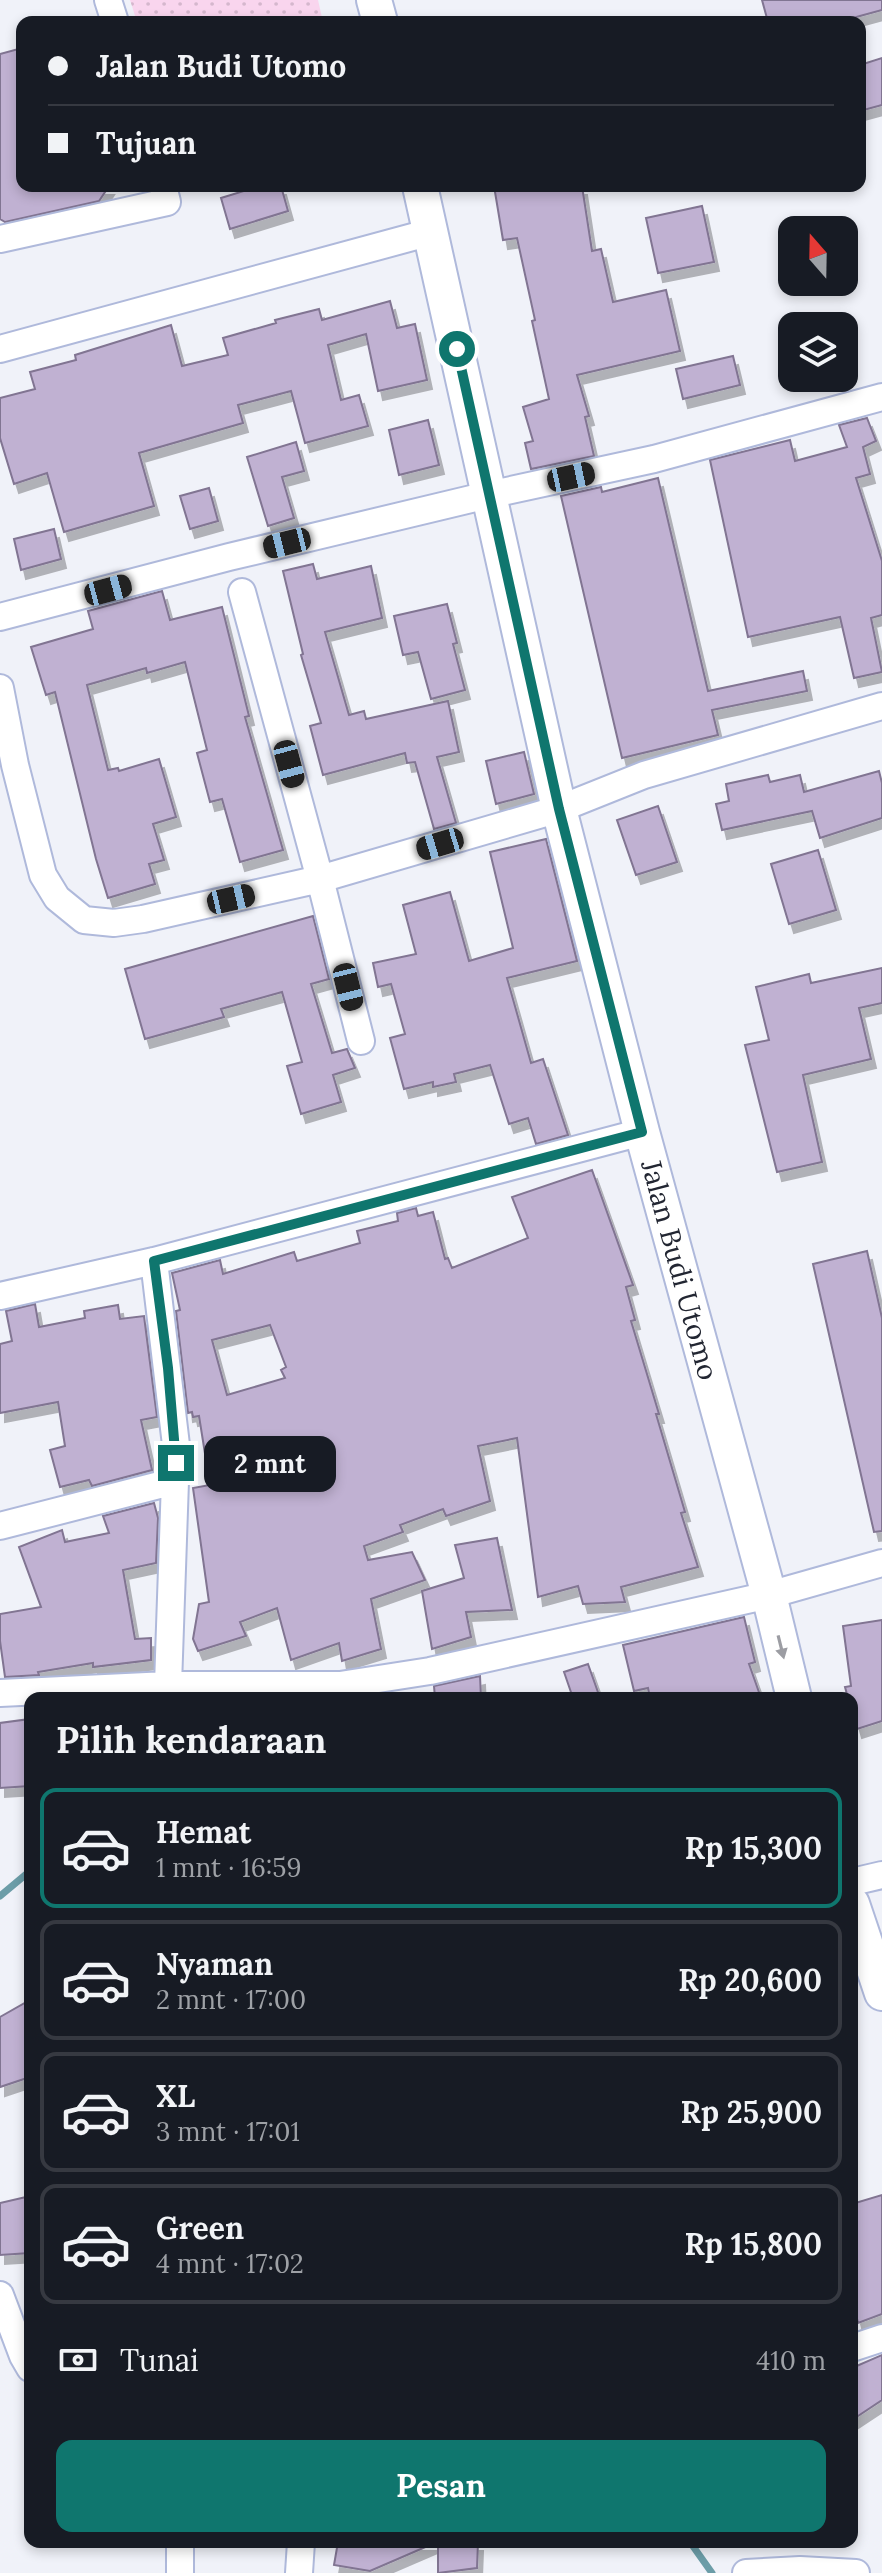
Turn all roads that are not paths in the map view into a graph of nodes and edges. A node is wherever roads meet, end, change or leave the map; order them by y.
1 (164, 192) edge
2 (421, 192) edge
3 (431, 232) junction
4 (0, 239) edge
5 (0, 349) edge
6 (882, 397) edge
7 (488, 495) junction
8 (242, 592) dead end
9 (0, 617) edge
10 (0, 688) edge
11 (882, 706) edge
12 (8, 767) edge
13 (559, 809) junction
14 (320, 879) junction
15 (361, 1041) dead end
16 (642, 1132) junction
17 (154, 1261) junction
18 (0, 1296) edge
19 (175, 1481) junction
20 (0, 1526) edge
21 (882, 1563) edge
22 (769, 1595) junction
23 (168, 1685) junction
24 (340, 1692) edge
25 (793, 1692) edge
26 (0, 1693) edge
27 (882, 1875) edge
28 (858, 1881) edge
29 (858, 1922) edge
30 (882, 1993) edge
31 (0, 2295) edge
32 (882, 2338) edge
33 (858, 2346) edge
34 (24, 2358) edge
35 (180, 2548) edge
36 (301, 2548) edge
37 (180, 2573) edge
38 (299, 2573) edge
39 (746, 2573) edge
40 (856, 2573) edge

1 - 4 street
2 - 3 street, Jalan Budi Utomo
3 - 5 street
3 - 7 street, Jalan Budi Utomo
6 - 7 street
7 - 9 street
7 - 13 street, Jalan Budi Utomo
8 - 14 street
10 - 12 street
11 - 13 street
12 - 14 street
13 - 14 street
13 - 16 street, Jalan Budi Utomo
14 - 15 street
16 - 17 street
16 - 22 street, Jalan Budi Utomo
17 - 18 street
17 - 19 street
19 - 20 street
19 - 23 street
21 - 22 street
22 - 24 street
22 -> 25 street, Jalan Budi Utomo
23 - 24 street
23 - 26 street
27 - 28 street
29 - 30 street
31 - 34 street
32 - 33 street
35 - 37 street
36 - 38 street
39 - 40 street

